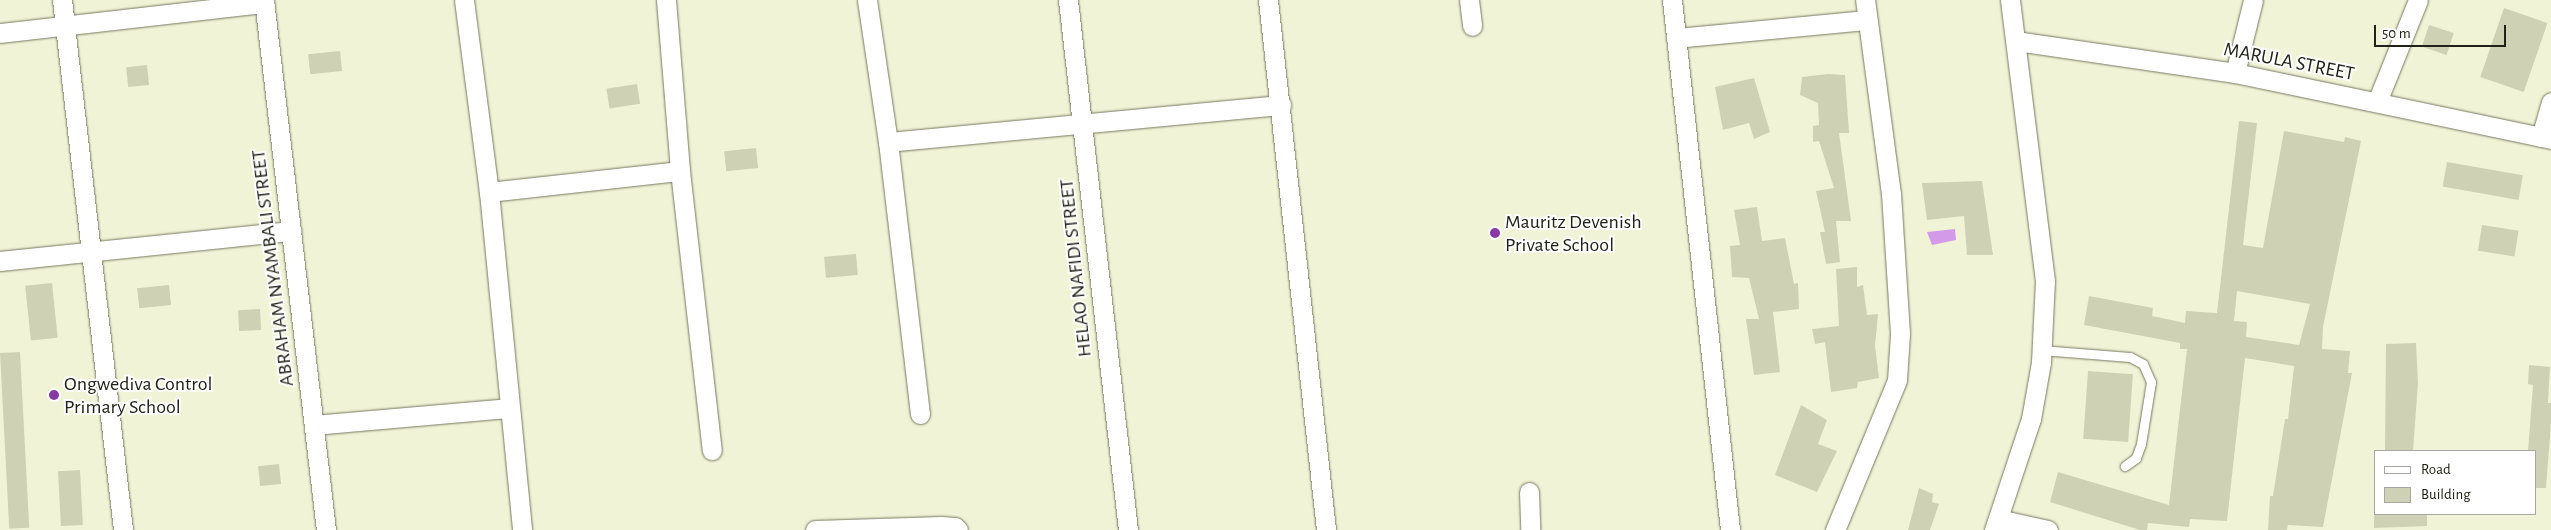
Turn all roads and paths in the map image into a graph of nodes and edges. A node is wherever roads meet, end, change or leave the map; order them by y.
1 (62, 0) edge
2 (464, 0) edge
3 (666, 0) edge
4 (867, 0) edge
5 (1068, 0) edge
6 (1268, 0) edge
7 (1469, 0) edge
8 (1672, 0) edge
9 (1865, 0) edge
10 (2010, 0) edge
11 (2253, 0) edge
12 (2418, 0) edge
13 (264, 1) edge
14 (1867, 20) junction
15 (65, 26) junction
16 (1472, 26) dead end
17 (0, 33) edge
18 (1676, 38) junction
19 (2016, 41) junction
20 (2235, 73) junction
21 (2377, 102) junction
22 (2551, 102) edge
23 (1280, 105) junction
24 (1082, 125) junction
25 (2546, 138) edge
26 (888, 142) junction
27 (680, 171) junction
28 (489, 192) junction
29 (291, 232) junction
30 (92, 252) junction
31 (0, 261) edge
32 (2041, 350) junction
33 (509, 408) junction
34 (920, 414) dead end
35 (314, 425) junction
36 (712, 450) dead end
37 (2125, 466) dead end
38 (1528, 492) dead end
39 (1996, 524) edge
40 (123, 530) edge
41 (326, 530) edge
42 (522, 530) edge
43 (815, 530) edge
44 (823, 530) edge
45 (958, 530) edge
46 (1128, 530) edge
47 (1326, 530) edge
48 (1530, 530) edge
49 (1730, 530) edge
50 (1835, 530) edge
51 (2048, 530) edge

1 - 15 street
2 - 28 street
3 - 27 street
4 - 26 street
5 - 24 street, HELAO NAFIDI STREET
6 - 23 street
7 - 16 street
8 - 18 street
9 - 14 street
10 - 19 street
11 - 20 street
12 - 21 street
13 - 15 street
13 - 29 street, ABRAHAM NYAMBALI STREET
14 - 18 street
14 - 50 street
15 - 17 street
15 - 30 street
18 - 49 street
19 - 20 street, MARULA STREET
19 - 32 street
20 - 21 street, MARULA STREET
21 - 25 street, MARULA STREET
22 - 25 street
23 - 24 street
23 - 47 street
24 - 26 street
24 - 46 street, HELAO NAFIDI STREET
26 - 34 street
27 - 28 street
27 - 36 street
28 - 33 street
29 - 30 street
29 - 35 street, ABRAHAM NYAMBALI STREET
30 - 31 street
30 - 40 street
32 - 37 lane
32 - 39 street
33 - 35 street
33 - 42 street
35 - 41 street, ABRAHAM NYAMBALI STREET
38 - 48 street
39 - 51 street
43 - 44 street
44 - 45 street

